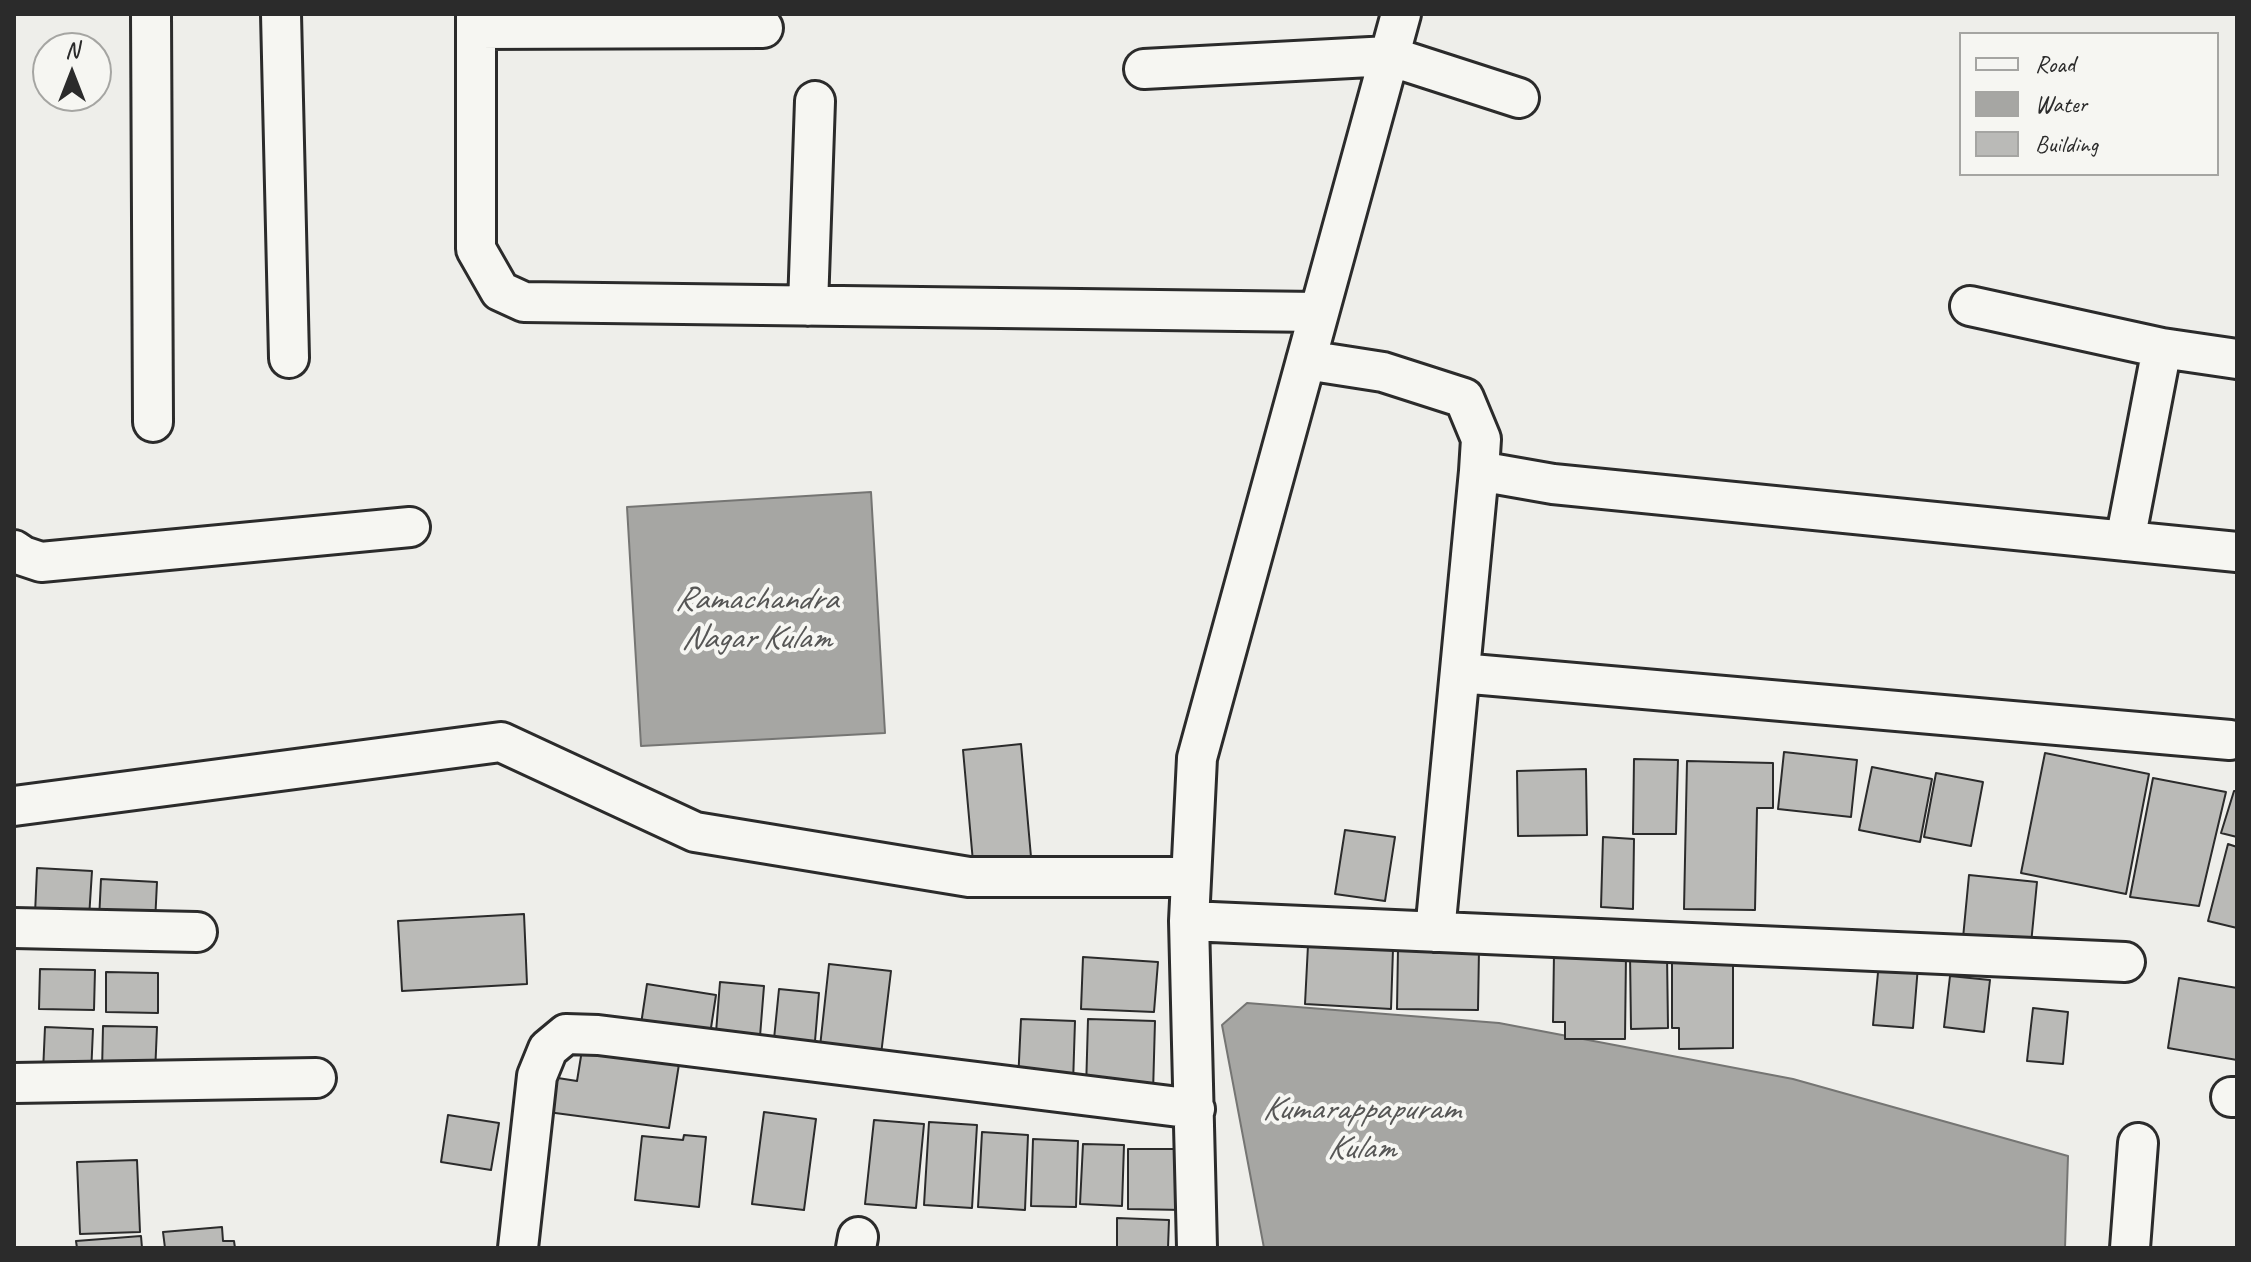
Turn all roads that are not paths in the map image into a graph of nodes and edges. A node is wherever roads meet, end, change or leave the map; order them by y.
1 (151, 14) edge
2 (281, 14) edge
3 (1401, 14) edge
4 (476, 22) edge
5 (763, 28) dead end
6 (1389, 56) junction
7 (1144, 69) dead end
8 (1519, 98) dead end
9 (815, 101) dead end
10 (808, 306) junction
11 (1970, 306) dead end
12 (1318, 312) junction
13 (2162, 348) junction
14 (289, 358) dead end
15 (2237, 359) edge
16 (1306, 360) junction
17 (153, 422) dead end
18 (1479, 471) junction
19 (410, 527) dead end
20 (2125, 541) junction
21 (14, 550) edge
22 (2237, 552) edge
23 (1460, 673) junction
24 (2230, 740) dead end
25 (14, 806) edge
26 (1191, 877) junction
27 (1189, 921) junction
28 (14, 928) edge
29 (197, 932) dead end
30 (1435, 932) junction
31 (2125, 962) dead end
32 (316, 1078) dead end
33 (14, 1083) edge
34 (1195, 1109) junction
35 (2138, 1143) dead end
36 (518, 1248) edge
37 (1197, 1248) edge
38 (2130, 1248) edge

1 - 17 street
2 - 14 street
3 - 6 street
4 - 5 street
4 - 10 street
6 - 7 street
6 - 8 street
6 - 12 street
9 - 10 street
10 - 12 street
11 - 13 street
12 - 16 street
13 - 15 street
13 - 20 street
16 - 18 street
16 - 26 street
18 - 20 street
18 - 23 street
19 - 21 street
20 - 22 street
23 - 24 street
23 - 30 street
25 - 26 street
26 - 27 street
27 - 30 street
27 - 34 street
28 - 29 street
30 - 31 street
32 - 33 street
34 - 36 street
34 - 37 street
35 - 38 street

